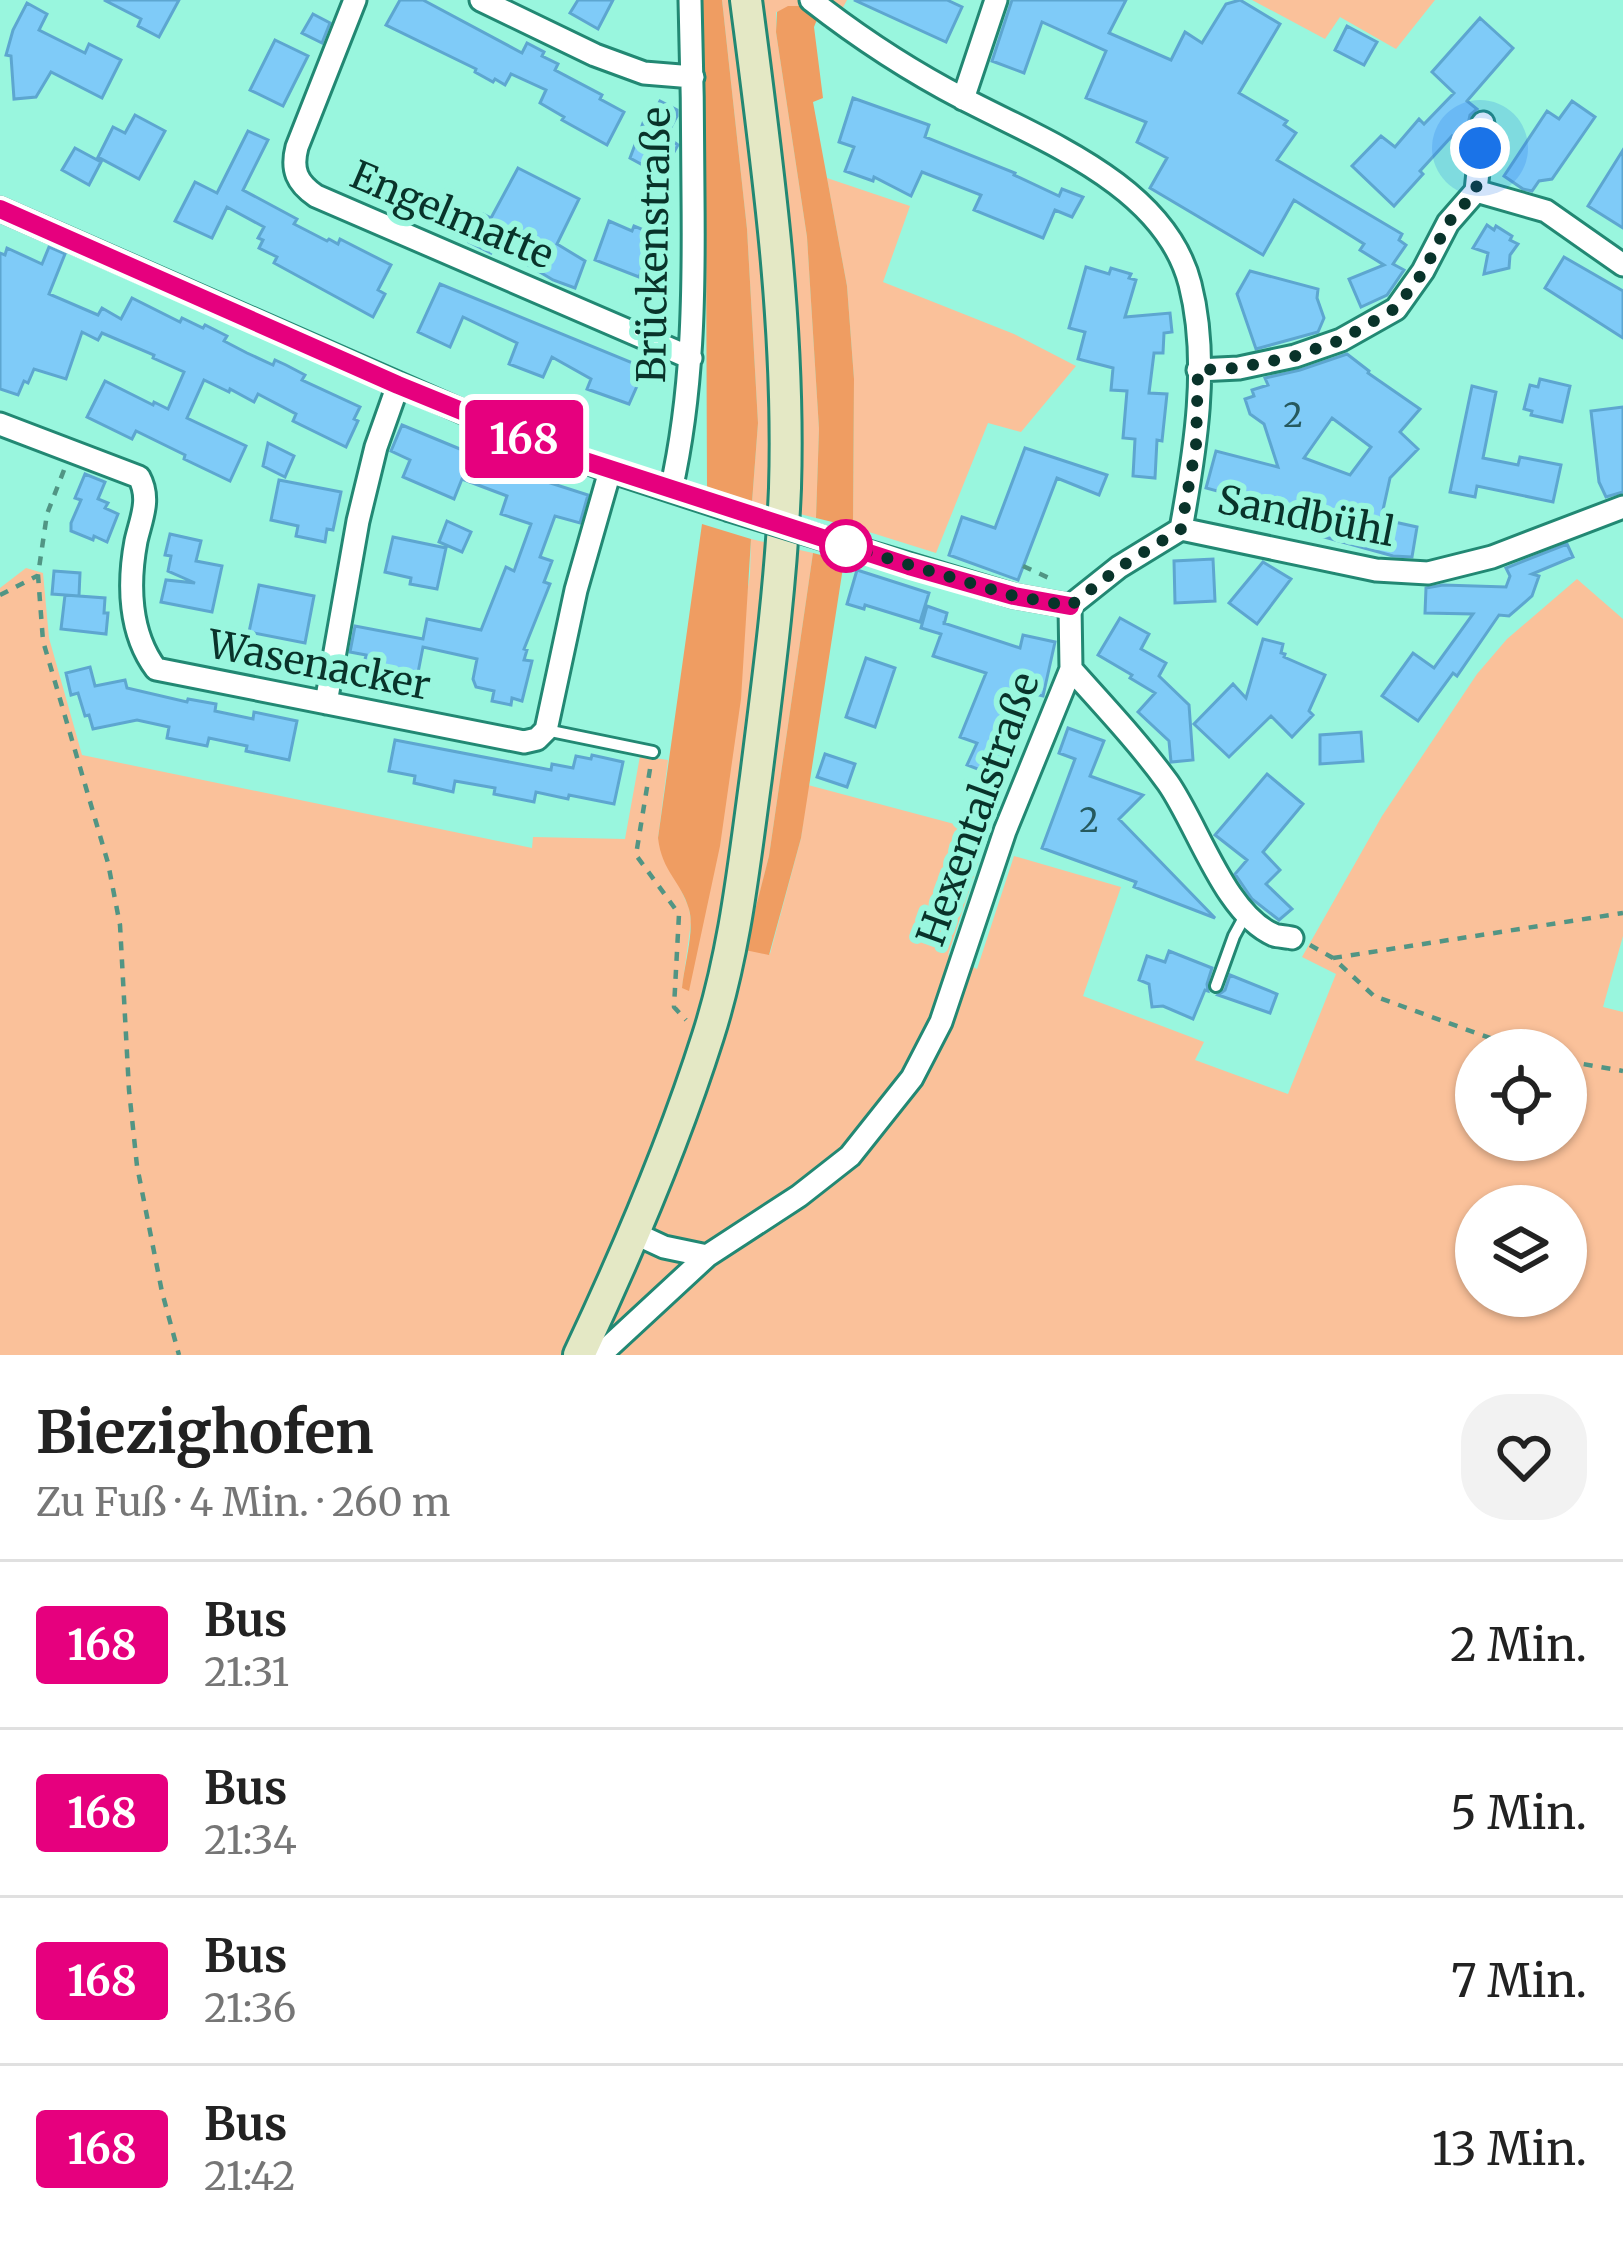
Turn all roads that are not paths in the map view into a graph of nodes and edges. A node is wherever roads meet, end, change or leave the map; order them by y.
1 (355, 0) edge
2 (481, 0) edge
3 (690, 0) edge
4 (746, 0) edge
5 (811, 0) edge
6 (996, 0) edge
7 (693, 77) junction
8 (963, 99) junction
9 (1483, 123) dead end
10 (1476, 191) junction
11 (0, 209) edge
12 (1623, 265) edge
13 (691, 358) junction
14 (1198, 370) junction
15 (398, 385) junction
16 (0, 424) edge
17 (610, 471) junction
18 (671, 490) junction
19 (1623, 506) edge
20 (1181, 529) junction
21 (1070, 606) junction
22 (1071, 669) junction
23 (326, 703) junction
24 (546, 730) junction
25 (653, 752) road end
26 (1246, 914) junction
27 (1292, 938) road end
28 (1216, 986) dead end
29 (636, 1234) junction
30 (707, 1256) junction
31 (578, 1355) edge
32 (600, 1355) edge

1 - 13 street, Engelmatte
2 - 7 street
3 - 7 street, Brückenstraße
4 - 29 main road
5 - 8 street
6 - 8 street
7 - 13 street, Brückenstraße
8 - 14 street
9 - 10 street
10 - 12 street
10 - 14 street
11 - 15 street
13 - 18 street, Brückenstraße
14 - 20 street
15 - 17 street
15 - 23 street
16 - 23 street, Wasenacker
17 - 18 street
17 - 24 street
18 - 21 street, bridge
19 - 20 street, Sandbühl
20 - 21 street
21 - 22 street, Hexentalstraße
22 - 26 street
22 - 30 street, Hexentalstraße
23 - 24 street, Wasenacker
24 - 25 lane
26 - 27 street
26 - 28 lane
29 - 30 street
29 - 31 main road
30 - 32 street, Hexentalstraße

